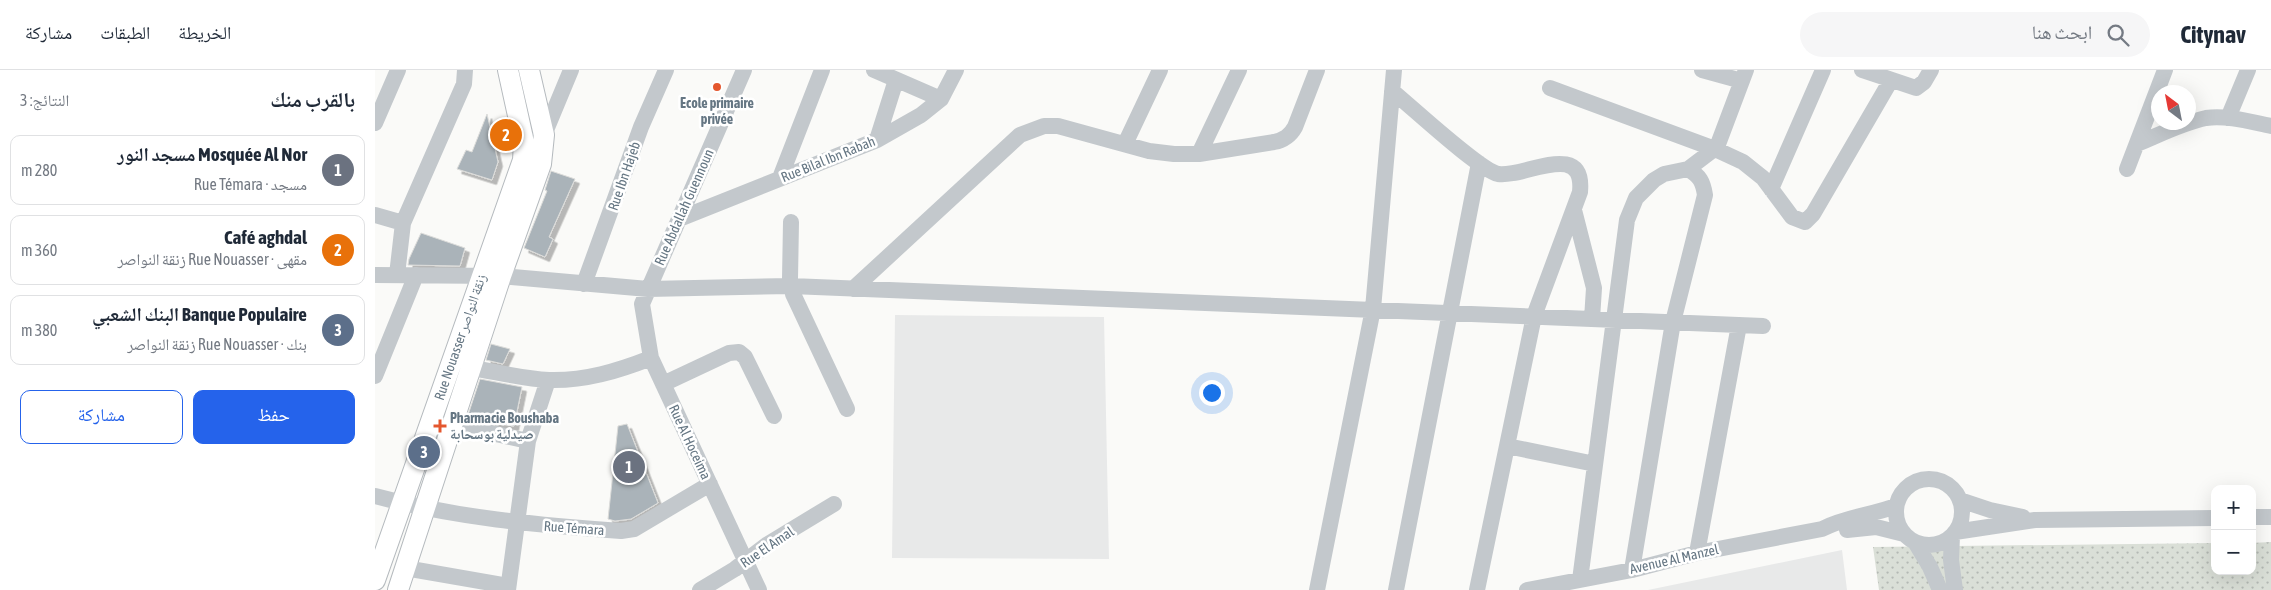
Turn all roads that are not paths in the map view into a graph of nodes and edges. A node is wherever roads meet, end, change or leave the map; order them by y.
1 (398, 70) edge
2 (465, 70) edge
3 (508, 70) edge
4 (529, 70) edge
5 (571, 70) edge
6 (666, 70) edge
7 (744, 70) edge
8 (822, 70) edge
9 (874, 70) edge
10 (956, 70) edge
11 (1160, 70) edge
12 (1239, 70) edge
13 (1317, 70) edge
14 (1394, 70) edge
15 (1702, 70) edge
16 (1823, 70) edge
17 (1862, 70) edge
18 (1931, 70) edge
19 (2165, 70) edge
20 (2248, 70) edge
21 (1744, 76) edge
22 (896, 80) junction
23 (1891, 80) junction
24 (1551, 88) dead end
25 (1392, 91) junction
26 (941, 99) junction
27 (2228, 118) junction
28 (375, 123) edge
29 (2271, 126) edge
30 (544, 135) junction
31 (877, 140) junction
32 (524, 143) junction
33 (1125, 144) junction
34 (2137, 144) junction
35 (1715, 149) junction
36 (1199, 154) junction
37 (1479, 163) junction
38 (1689, 169) junction
39 (2127, 169) dead end
40 (780, 178) junction
41 (1771, 189) junction
42 (1574, 210) junction
43 (375, 215) edge
44 (679, 219) junction
45 (791, 222) dead end
46 (403, 223) junction
47 (375, 275) edge
48 (397, 275) junction
49 (416, 275) junction
50 (492, 276) junction
51 (584, 284) junction
52 (791, 286) junction
53 (648, 289) junction
54 (853, 289) junction
55 (1373, 309) junction
56 (1450, 312) junction
57 (1534, 316) junction
58 (1592, 318) junction
59 (1614, 319) junction
60 (1673, 322) junction
61 (1739, 325) junction
62 (1763, 326) dead end
63 (651, 358) junction
64 (473, 368) junction
65 (375, 376) edge
66 (548, 380) junction
67 (663, 384) junction
68 (847, 409) dead end
69 (774, 416) dead end
70 (453, 425) junction
71 (528, 441) junction
72 (1507, 446) junction
73 (1595, 464) junction
74 (710, 484) junction
75 (375, 496) edge
76 (1960, 500) junction
77 (402, 504) junction
78 (834, 504) dead end
79 (1896, 506) junction
80 (426, 510) junction
81 (2256, 517) edge
82 (2271, 517) edge
83 (2211, 518) edge
84 (2035, 520) junction
85 (517, 524) junction
86 (1822, 529) junction
87 (1953, 534) junction
88 (1910, 538) junction
89 (1697, 552) junction
90 (745, 561) junction
91 (405, 568) junction
92 (1632, 570) junction
93 (375, 580) edge
94 (1580, 580) junction
95 (508, 588) edge
96 (397, 590) edge
97 (700, 590) edge
98 (759, 590) edge
99 (1317, 590) edge
100 (1396, 590) edge
101 (1477, 590) edge
102 (1527, 590) edge
103 (1940, 590) edge
104 (1955, 590) edge

1 - 28 street
2 - 46 street
3 - 32 main road
4 - 30 main road, Rue Nouasser زنقة النواصر
5 - 30 street, Rue Nouasser زنقة النواصر
6 - 51 street, Rue Ibn Hajeb
7 - 44 street, Rue Abdallah Guennoun
8 - 40 street
9 - 22 street
10 - 26 street, Rue Bilal Ibn Rabah
11 - 33 street
12 - 36 street
13 - 36 street
14 - 25 street
15 - 21 street
16 - 41 street
17 - 23 street
18 - 23 street
19 - 34 street
20 - 27 street
21 - 35 street
22 - 26 street
22 - 31 street
23 - 41 street
24 - 35 street
25 - 37 street
25 - 55 street
26 - 31 street, Rue Bilal Ibn Rabah
27 - 29 street
27 - 34 street
30 - 32 street
30 - 50 main road, Rue Nouasser زنقة النواصر
31 - 40 street, Rue Bilal Ibn Rabah
32 - 50 main road, Rue Nouasser زنقة النواصر
33 - 36 street
33 - 54 street
34 - 39 street
35 - 38 street
35 - 41 street
37 - 42 street
37 - 56 street
38 - 59 street
38 - 60 street
40 - 44 street, Rue Bilal Ibn Rabah
42 - 57 street
42 - 58 street
43 - 46 street
44 - 53 street, Rue Abdallah Guennoun
45 - 52 street
46 - 48 street
47 - 48 street
48 - 49 street
49 - 50 street
49 - 65 street
50 - 51 street
50 - 64 main road, Rue Nouasser زنقة النواصر
50 - 77 main road, Rue Nouasser زنقة النواصر
51 - 53 street
52 - 53 street
52 - 54 street
52 - 68 street
53 - 63 street, Rue Al Hoceima
54 - 55 street
55 - 56 street
55 - 99 street
56 - 57 street
56 - 100 street
57 - 58 street
57 - 72 street
58 - 59 street
59 - 60 street
59 - 73 street
60 - 61 street
60 - 92 street
61 - 62 street
61 - 89 street
63 - 66 street
63 - 67 street, Rue Al Hoceima
64 - 66 street
64 - 70 main road, Rue Nouasser زنقة النواصر
66 - 71 street
67 - 69 street
67 - 74 street, Rue Al Hoceima
70 - 71 street
70 - 80 main road, Rue Nouasser زنقة النواصر
71 - 85 street
72 - 73 street
72 - 101 street
73 - 94 street
74 - 85 street, Rue Témara
74 - 90 street, Rue Al Hoceima
75 - 77 street, Rue Témara
76 - 79 street
76 - 84 street
76 - 87 street
77 - 80 street, Rue Témara
77 - 93 main road, Rue Nouasser زنقة النواصر
78 - 90 street, Rue El Amal
79 - 86 street, Avenue Al Manzel
79 - 88 street
80 - 85 street, Rue Témara
80 - 91 main road, Rue Nouasser زنقة النواصر
81 - 82 street
83 - 84 street
84 - 87 street
85 - 95 street
86 - 88 street, Avenue Al Manzel
86 - 89 street, Avenue Al Manzel
87 - 88 street
87 - 104 street
88 - 103 street
89 - 92 street, Avenue Al Manzel
90 - 97 street, Rue El Amal
90 - 98 street, Rue Al Hoceima
91 - 95 street
91 - 96 main road, Rue Nouasser زنقة النواصر
92 - 94 street, Avenue Al Manzel
94 - 102 street, Avenue Al Manzel

